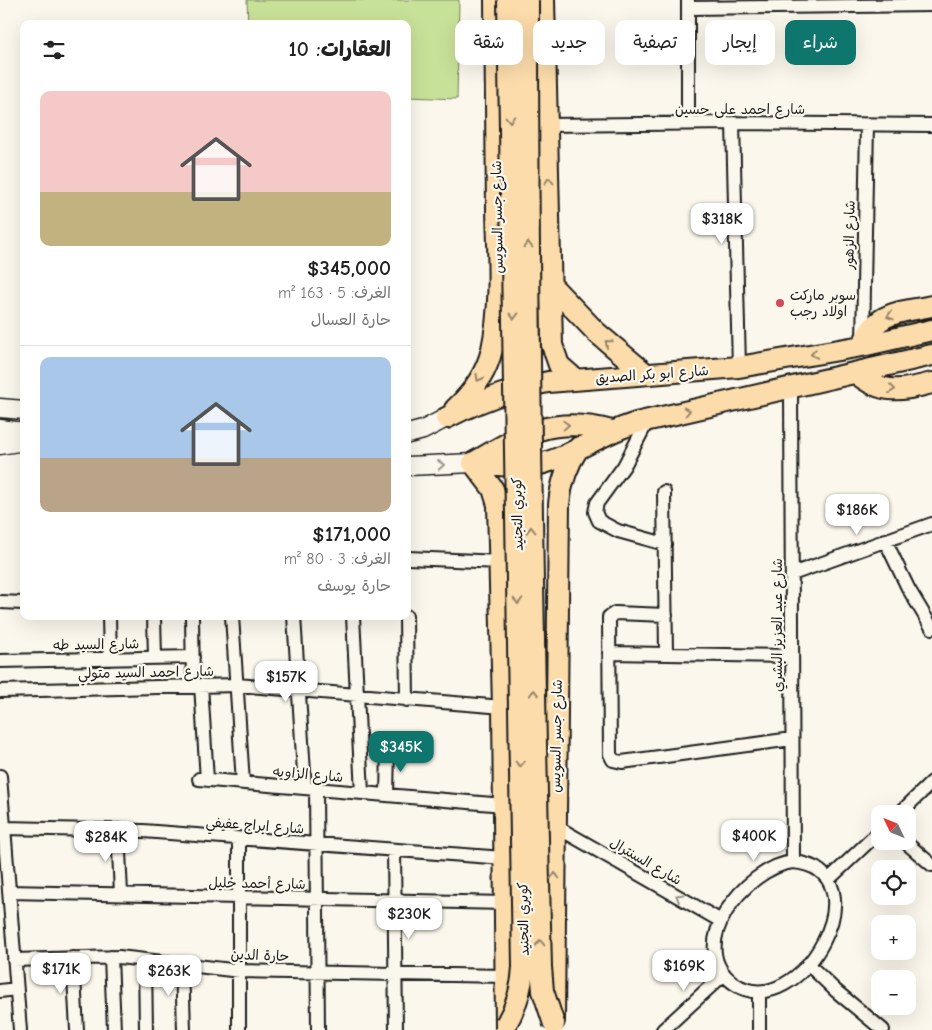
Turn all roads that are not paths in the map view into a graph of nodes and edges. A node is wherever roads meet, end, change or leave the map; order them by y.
1 (495, 0) edge
2 (508, 0) edge
3 (528, 0) edge
4 (544, 0) edge
5 (688, 4) edge
6 (932, 5) edge
7 (688, 123) junction
8 (733, 123) junction
9 (866, 124) junction
10 (548, 125) junction
11 (932, 125) edge
12 (550, 264) junction
13 (498, 266) junction
14 (551, 285) junction
15 (932, 306) edge
16 (932, 330) edge
17 (862, 346) junction
18 (932, 355) edge
19 (739, 367) junction
20 (856, 373) junction
21 (646, 374) junction
22 (575, 380) junction
23 (932, 384) edge
24 (791, 387) junction
25 (0, 408) edge
26 (20, 410) edge
27 (446, 418) junction
28 (648, 420) junction
29 (0, 429) edge
30 (612, 431) junction
31 (20, 432) edge
32 (411, 433) edge
33 (20, 442) edge
34 (0, 445) edge
35 (579, 447) junction
36 (474, 463) junction
37 (411, 466) edge
38 (664, 492) dead end
39 (932, 524) edge
40 (885, 540) junction
41 (665, 544) junction
42 (411, 558) edge
43 (500, 562) junction
44 (792, 574) junction
45 (558, 588) junction
46 (500, 592) junction
47 (0, 602) edge
48 (20, 602) edge
49 (666, 615) junction
50 (109, 620) edge
51 (154, 620) edge
52 (192, 620) edge
53 (232, 620) edge
54 (294, 620) edge
55 (353, 620) edge
56 (406, 620) edge
57 (932, 628) edge
58 (608, 653) junction
59 (666, 654) junction
60 (792, 656) junction
61 (193, 657) junction
62 (155, 658) junction
63 (110, 659) junction
64 (0, 661) edge
65 (197, 685) junction
66 (237, 685) junction
67 (299, 690) junction
68 (0, 691) edge
69 (357, 695) junction
70 (407, 700) junction
71 (503, 707) junction
72 (792, 739) junction
73 (388, 749) dead end
74 (0, 776) edge
75 (932, 782) edge
76 (243, 783) junction
77 (311, 789) junction
78 (362, 793) junction
79 (387, 795) junction
80 (504, 805) junction
81 (908, 805) edge
82 (555, 826) junction
83 (4, 828) junction
84 (118, 830) junction
85 (239, 839) junction
86 (871, 840) edge
87 (317, 844) junction
88 (394, 850) junction
89 (914, 850) edge
90 (504, 858) junction
91 (793, 862) junction
92 (932, 865) edge
93 (828, 880) junction
94 (6, 886) edge
95 (121, 894) junction
96 (239, 897) junction
97 (317, 899) junction
98 (394, 901) junction
99 (505, 903) junction
100 (721, 921) junction
101 (110, 957) junction
102 (74, 958) junction
103 (14, 960) junction
104 (145, 960) junction
105 (182, 964) junction
106 (808, 964) junction
107 (240, 970) junction
108 (317, 972) junction
109 (395, 974) junction
110 (724, 974) junction
111 (506, 976) junction
112 (16, 989) junction
113 (0, 991) edge
114 (759, 992) junction
115 (506, 1027) edge
116 (554, 1027) edge
117 (20, 1030) edge
118 (77, 1030) edge
119 (114, 1030) edge
120 (146, 1030) edge
121 (184, 1030) edge
122 (239, 1030) edge
123 (318, 1030) edge
124 (396, 1030) edge
125 (663, 1030) edge
126 (759, 1030) edge
127 (883, 1030) edge

1 - 13 main road, شارع جسر السويس
2 -> 115 main road, كوبري التجنيد, bridge
116 -> 3 main road, كوبري التجنيد, bridge
4 - 10 main road
5 - 6 street
5 - 7 street
7 - 8 street, شارع احمد على حسين
7 - 10 street, شارع احمد على حسين
8 - 9 street, شارع احمد على حسين
8 - 19 street
9 - 11 street, شارع احمد على حسين
9 - 17 street, شارع الزهور
12 -> 10 main road
12 - 13 main road
12 - 14 main road
13 -> 27 main road, شارع جسر السويس
21 -> 14 main road
14 - 22 main road
15 -> 17 main road
16 - 17 main road, شارع ابو بكر الصديق
17 -> 19 main road, شارع ابو بكر الصديق
18 - 20 main road
19 - 21 main road, شارع ابو بكر الصديق
20 -> 23 main road
20 - 24 main road
21 - 22 main road, شارع ابو بكر الصديق
22 - 27 main road, شارع ابو بكر الصديق
28 -> 24 main road
24 - 44 street, شارع عبد العزيز البشري
25 - 26 main road
27 - 32 main road
28 - 30 main road
28 - 41 street
29 - 31 main road
30 - 35 main road
36 -> 30 main road
33 - 34 main road
35 - 36 main road
35 - 45 main road, شارع جسر السويس
37 -> 36 main road
36 - 43 main road
38 - 41 street
39 - 40 street
40 - 44 street
40 - 57 street
41 - 49 street
42 - 43 street
43 - 46 main road
44 - 60 street, شارع عبد العزيز البشري
45 - 46 main road
45 - 82 main road, شارع جسر السويس
46 - 71 main road
47 - 48 street
49 - 58 street
49 - 59 street
50 - 63 street
51 - 62 street
52 - 61 street
53 - 66 street
54 - 67 street
55 - 69 street
56 - 70 street
58 - 59 street
58 - 72 street
59 - 60 street
60 - 72 street, شارع عبد العزيز البشري
61 - 62 street, شارع السيد طه
61 - 65 street
62 - 63 street, شارع السيد طه
63 - 64 street, شارع السيد طه
65 - 66 street, شارع احمد السيد متولي
65 - 68 street, شارع احمد السيد متولي
65 - 76 street, شارع الزاويه
66 - 67 street, شارع احمد السيد متولي
66 - 76 street
67 - 69 street, شارع احمد السيد متولي
67 - 77 street
69 - 70 street, شارع احمد السيد متولي
69 - 78 street
70 - 71 street, شارع احمد السيد متولي
71 - 80 main road
72 - 91 street, شارع عبد العزيز البشري
73 - 79 street
74 - 83 street
75 - 81 street
76 - 77 street, شارع الزاويه
77 - 78 street, شارع الزاويه
77 - 87 street
78 - 79 street, شارع الزاويه
79 - 80 street, شارع الزاويه
80 - 90 main road
100 -> 82 street, شارع السنترال
116 -> 82 main road, شارع جسر السويس
83 - 84 street, شارع ابراج عفيفي
83 - 94 street
84 - 85 street, شارع ابراج عفيفي
84 - 95 street
85 - 87 street, شارع ابراج عفيفي
85 - 96 street
86 - 93 street
87 - 88 street, شارع ابراج عفيفي
87 - 97 street
88 - 90 street, شارع ابراج عفيفي
88 - 98 street
89 - 92 street
90 - 99 main road
91 - 93 street
91 - 100 street
93 - 106 street
94 - 95 street, شارع أحمد خليل
94 - 103 street
95 - 96 street, شارع أحمد خليل
96 - 97 street, شارع أحمد خليل
96 - 107 street
97 - 98 street, شارع أحمد خليل
97 - 108 street
98 - 99 street, شارع أحمد خليل
98 - 109 street
99 - 111 main road
100 - 110 street
101 - 102 street, حارة الدين
101 - 104 street, حارة الدين
101 - 119 street
102 - 103 street, حارة الدين
102 - 118 street
103 - 112 street
104 - 105 street, حارة الدين
104 - 120 street
105 - 107 street, حارة الدين
105 - 121 street
106 - 114 street
106 - 127 street
107 - 108 street, حارة الدين
107 - 122 street
108 - 109 street, حارة الدين
108 - 123 street
109 - 111 street, حارة الدين
109 - 124 street
110 - 114 street
110 - 125 street
111 - 115 main road
112 - 113 street
112 - 117 street
114 - 126 street

